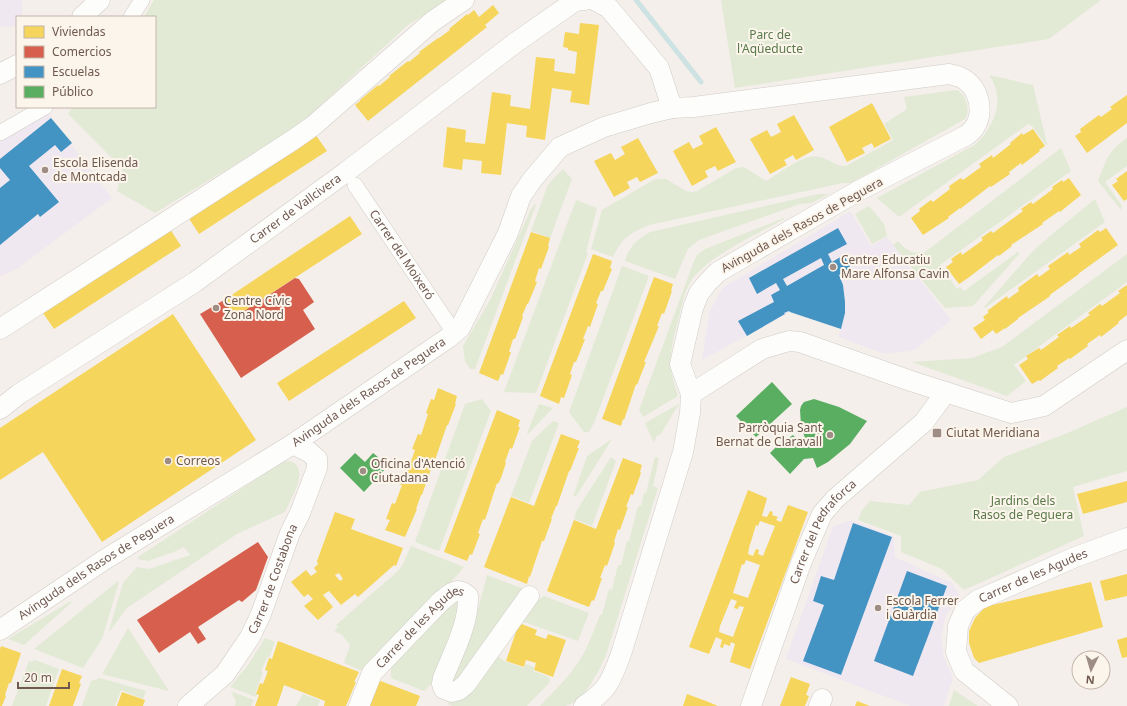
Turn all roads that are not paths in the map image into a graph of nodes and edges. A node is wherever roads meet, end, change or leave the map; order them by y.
1 (100, 0) edge
2 (142, 0) edge
3 (464, 0) edge
4 (585, 0) edge
5 (594, 0) edge
6 (83, 16) edge
7 (132, 16) edge
8 (16, 66) edge
9 (0, 74) edge
10 (43, 108) edge
11 (672, 108) junction
12 (0, 134) edge
13 (355, 185) dead end
14 (449, 325) dead end
15 (0, 329) edge
16 (1127, 350) edge
17 (946, 392) junction
18 (692, 394) junction
19 (0, 409) edge
20 (293, 444) junction
21 (1127, 538) edge
22 (529, 596) dead end
23 (0, 630) edge
24 (188, 706) edge
25 (359, 706) edge
26 (584, 706) edge
27 (751, 706) edge
28 (1008, 706) edge

1 - 6 street
2 - 7 street
3 - 15 street
4 - 19 street, Carrer de Vallcivera
5 - 11 street
8 - 9 street
10 - 12 street
11 - 18 street, Avinguda dels Rasos de Peguera
11 - 20 street, Avinguda dels Rasos de Peguera
13 - 14 street, Carrer del Moixeró
16 - 17 street
17 - 18 street
17 - 27 street, Carrer del Pedraforca
18 - 26 street
20 - 23 street, Avinguda dels Rasos de Peguera
20 - 24 street, Carrer de Costabona
21 - 28 street, Carrer de les Agudes
22 - 25 street, Carrer de les Agudes

